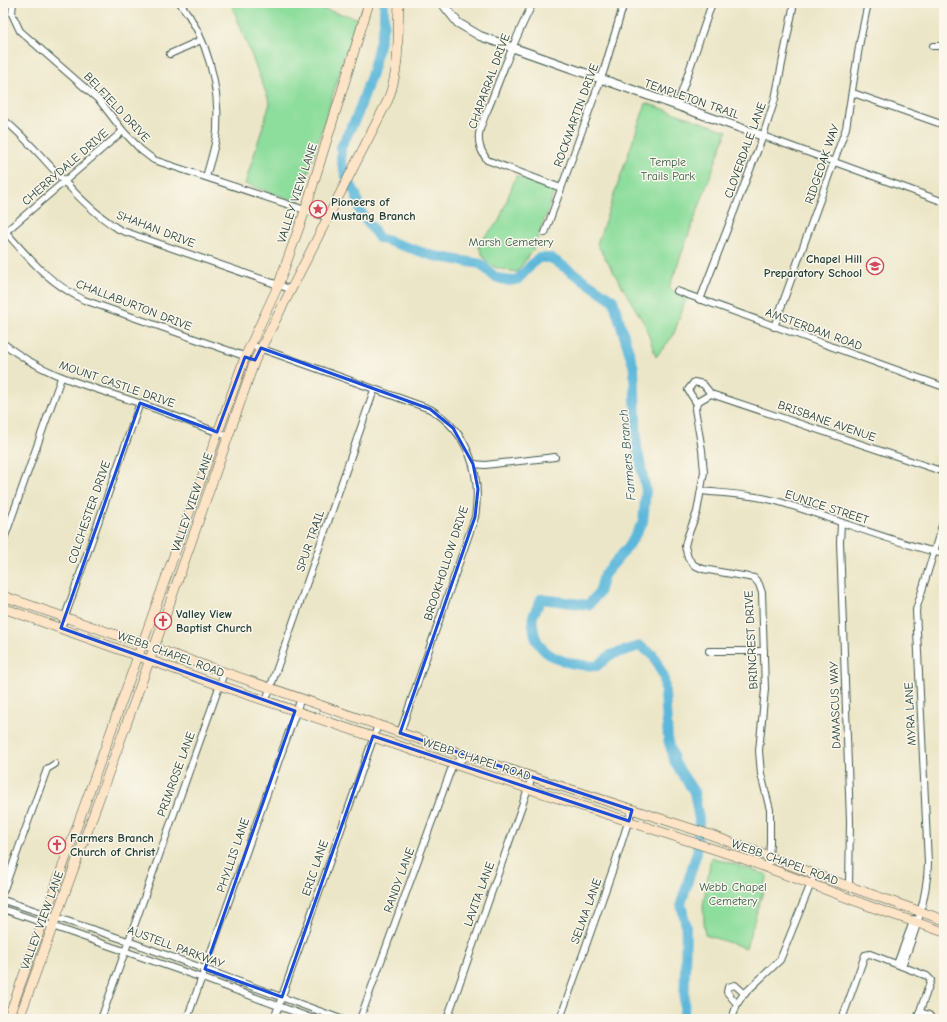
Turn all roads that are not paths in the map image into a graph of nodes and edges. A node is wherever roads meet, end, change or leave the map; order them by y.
1 (13, 3) edge
2 (180, 3) edge
3 (370, 3) edge
4 (442, 3) edge
5 (533, 3) edge
6 (624, 3) edge
7 (712, 3) edge
8 (794, 3) edge
9 (868, 3) edge
10 (399, 5) edge
11 (201, 40) junction
12 (933, 46) dead end
13 (944, 46) edge
14 (513, 48) junction
15 (170, 54) dead end
16 (600, 79) junction
17 (853, 93) junction
18 (677, 106) junction
19 (3, 119) edge
20 (944, 125) edge
21 (123, 131) junction
22 (762, 136) junction
23 (835, 163) junction
24 (206, 178) junction
25 (65, 182) junction
26 (561, 188) junction
27 (944, 202) edge
28 (305, 211) junction
29 (329, 218) junction
30 (4, 232) edge
31 (545, 233) dead end
32 (278, 286) junction
33 (290, 289) junction
34 (678, 290) dead end
35 (700, 300) junction
36 (774, 327) junction
37 (3, 343) edge
38 (251, 345) junction
39 (261, 348) junction
40 (245, 357) junction
41 (255, 360) junction
42 (60, 378) junction
43 (944, 387) edge
44 (374, 390) junction
45 (710, 394) junction
46 (140, 403) junction
47 (697, 404) junction
48 (217, 432) junction
49 (228, 436) junction
50 (555, 457) dead end
51 (473, 464) junction
52 (944, 472) edge
53 (702, 491) junction
54 (944, 519) edge
55 (841, 524) junction
56 (3, 542) edge
57 (934, 551) junction
58 (944, 554) edge
59 (3, 596) edge
60 (3, 608) edge
61 (64, 618) junction
62 (61, 628) junction
63 (142, 644) junction
64 (154, 648) junction
65 (710, 651) dead end
66 (764, 651) junction
67 (138, 656) junction
68 (149, 660) junction
69 (224, 673) junction
70 (219, 684) junction
71 (270, 688) junction
72 (301, 698) junction
73 (266, 700) junction
74 (295, 711) junction
75 (378, 725) junction
76 (400, 733) junction
77 (373, 736) junction
78 (105, 747) junction
79 (116, 751) junction
80 (468, 756) junction
81 (54, 764) dead end
82 (453, 764) junction
83 (532, 777) junction
84 (529, 788) junction
85 (632, 810) junction
86 (629, 821) junction
87 (769, 857) junction
88 (768, 868) junction
89 (814, 874) junction
90 (811, 884) junction
91 (849, 886) junction
92 (3, 892) edge
93 (3, 900) edge
94 (3, 909) edge
95 (919, 911) junction
96 (43, 918) junction
97 (944, 920) edge
98 (55, 921) junction
99 (915, 923) junction
100 (944, 932) edge
101 (128, 941) junction
102 (125, 950) junction
103 (899, 965) junction
104 (205, 969) junction
105 (202, 978) junction
106 (745, 994) junction
107 (282, 997) junction
108 (738, 1004) junction
109 (279, 1006) junction
110 (920, 1012) junction
111 (8, 1019) edge
112 (19, 1019) edge
113 (101, 1019) edge
114 (187, 1019) edge
115 (274, 1019) edge
116 (314, 1019) edge
117 (341, 1019) edge
118 (360, 1019) edge
119 (447, 1019) edge
120 (560, 1019) edge
121 (732, 1019) edge
122 (842, 1019) edge
123 (917, 1019) edge
124 (932, 1019) edge

1 - 21 street, BELFIELD DRIVE
2 - 11 street
3 - 28 main road, VALLEY VIEW LANE
4 - 14 street, TEMPLETON TRAIL
5 - 14 street, CHAPARRAL DRIVE
6 - 16 street, ROCKMARTIN DRIVE
7 - 18 street
8 - 22 street, CLOVERDALE LANE
9 - 17 street, RIDGEOAK WAY
10 - 29 main road, VALLEY VIEW LANE
11 - 15 street
11 - 24 street
12 - 13 street
14 - 16 street, TEMPLETON TRAIL
14 - 26 street, CHAPARRAL DRIVE
16 - 18 street, TEMPLETON TRAIL
16 - 26 street, ROCKMARTIN DRIVE
17 - 20 street
17 - 23 street, RIDGEOAK WAY
18 - 22 street, TEMPLETON TRAIL
19 - 25 street, SHAHAN DRIVE
21 - 24 street, BELFIELD DRIVE
21 - 25 street, CHERRYDALE DRIVE
22 - 23 street, TEMPLETON TRAIL
22 - 35 street, CLOVERDALE LANE
23 - 27 street, TEMPLETON TRAIL
23 - 36 street, RIDGEOAK WAY
24 - 28 street, BELFIELD DRIVE
25 - 30 street, CHERRYDALE DRIVE
25 - 32 street, SHAHAN DRIVE
26 - 31 street, ROCKMARTIN DRIVE
28 - 29 street, BELFIELD DRIVE
28 - 32 main road, VALLEY VIEW LANE
29 - 33 main road, VALLEY VIEW LANE
30 - 40 street, CHALLABURTON DRIVE
32 - 33 street, SHAHAN DRIVE
32 - 38 main road, VALLEY VIEW LANE
33 - 39 main road, VALLEY VIEW LANE
34 - 35 street, AMSTERDAM ROAD
35 - 36 street, AMSTERDAM ROAD
36 - 43 street, AMSTERDAM ROAD
37 - 42 street, MOUNT CASTLE DRIVE
38 - 39 street, BROOKHOLLOW DRIVE
38 - 40 main road, VALLEY VIEW LANE
39 - 41 main road, VALLEY VIEW LANE
39 - 44 street, BROOKHOLLOW DRIVE
40 - 41 street, CHALLABURTON DRIVE
40 - 48 main road, VALLEY VIEW LANE
41 - 49 main road, VALLEY VIEW LANE
42 - 46 street, MOUNT CASTLE DRIVE
42 - 56 street
44 - 51 street, BROOKHOLLOW DRIVE
44 - 71 street, SPUR TRAIL
45 - 47 street
45 - 47 street, BRISBANE AVENUE
45 - 52 street, BRISBANE AVENUE
46 - 48 street, MOUNT CASTLE DRIVE
46 - 61 street, COLCHESTER DRIVE
47 - 53 street, BRINCREST DRIVE
48 - 49 street, MOUNT CASTLE DRIVE
48 - 63 main road, VALLEY VIEW LANE
49 - 64 main road, VALLEY VIEW LANE
50 - 51 street
51 - 76 street, BROOKHOLLOW DRIVE
53 - 55 street, EUNICE STREET
53 - 66 street, BRINCREST DRIVE
54 - 57 street, MYRA LANE
55 - 57 street, EUNICE STREET
55 - 91 street, DAMASCUS WAY
57 - 58 street, EUNICE STREET
57 - 95 street, MYRA LANE
59 - 61 main road, WEBB CHAPEL ROAD
60 - 62 main road, WEBB CHAPEL ROAD
61 - 62 street, COLCHESTER DRIVE
61 - 63 main road, WEBB CHAPEL ROAD
62 - 67 main road, WEBB CHAPEL ROAD
63 - 64 main road, WEBB CHAPEL ROAD
63 - 67 main road, VALLEY VIEW LANE
64 - 68 main road, VALLEY VIEW LANE
64 - 69 main road, WEBB CHAPEL ROAD
65 - 66 street
66 - 87 street, BRINCREST DRIVE
67 - 68 main road, WEBB CHAPEL ROAD
67 - 78 main road, VALLEY VIEW LANE
68 - 70 main road, WEBB CHAPEL ROAD
68 - 79 main road, VALLEY VIEW LANE
69 - 70 street, PRIMROSE LANE
69 - 71 main road, WEBB CHAPEL ROAD
70 - 73 main road, WEBB CHAPEL ROAD
70 - 101 street, PRIMROSE LANE
71 - 72 main road, WEBB CHAPEL ROAD
71 - 73 street, SPUR TRAIL
72 - 74 street, PHYLLIS LANE
72 - 75 main road, WEBB CHAPEL ROAD
73 - 74 main road, WEBB CHAPEL ROAD
74 - 77 main road, WEBB CHAPEL ROAD
74 - 104 street, PHYLLIS LANE
75 - 76 main road, WEBB CHAPEL ROAD
75 - 77 street, ERIC LANE
76 - 80 main road, WEBB CHAPEL ROAD
77 - 82 main road, WEBB CHAPEL ROAD
77 - 107 street, ERIC LANE
78 - 79 main road
78 - 96 main road, VALLEY VIEW LANE
79 - 98 main road, VALLEY VIEW LANE
80 - 82 street
80 - 83 main road, WEBB CHAPEL ROAD
81 - 92 street
82 - 84 main road, WEBB CHAPEL ROAD
82 - 118 street, RANDY LANE
83 - 84 street, LAVITA LANE
83 - 85 main road, WEBB CHAPEL ROAD
84 - 86 main road, WEBB CHAPEL ROAD
84 - 119 street, LAVITA LANE
85 - 86 street, SELMA LANE
85 - 87 main road, WEBB CHAPEL ROAD
86 - 88 main road, WEBB CHAPEL ROAD
86 - 120 street, SELMA LANE
87 - 88 street, BRINCREST DRIVE
87 - 89 main road, WEBB CHAPEL ROAD
88 - 90 main road, WEBB CHAPEL ROAD
89 - 90 street
89 - 91 main road, WEBB CHAPEL ROAD
90 - 99 main road, WEBB CHAPEL ROAD
90 - 106 street
91 - 95 main road, WEBB CHAPEL ROAD
93 - 96 street, AUSTELL PARKWAY
94 - 96 street, AUSTELL PARKWAY
95 - 97 main road, WEBB CHAPEL ROAD
95 - 99 street, MYRA LANE
96 - 98 street, AUSTELL PARKWAY
96 - 98 street, AUSTELL PARKWAY
96 - 111 main road, VALLEY VIEW LANE
98 - 101 street, AUSTELL PARKWAY
98 - 102 street, AUSTELL PARKWAY
98 - 112 main road, VALLEY VIEW LANE
99 - 100 main road, WEBB CHAPEL ROAD
99 - 103 street, MYRA LANE
101 - 102 street, PRIMROSE LANE
101 - 104 street, AUSTELL PARKWAY
102 - 105 street, AUSTELL PARKWAY
102 - 113 street, PRIMROSE LANE
103 - 110 street
103 - 122 street
104 - 105 street, PHYLLIS LANE
104 - 107 street, AUSTELL PARKWAY
105 - 109 street, AUSTELL PARKWAY
105 - 114 street, PHYLLIS LANE
106 - 108 street
106 - 108 street
107 - 109 street, ERIC LANE
107 - 117 street, AUSTELL PARKWAY
108 - 121 street
109 - 115 street, ERIC LANE
109 - 116 street, AUSTELL PARKWAY
110 - 123 street
110 - 124 street

